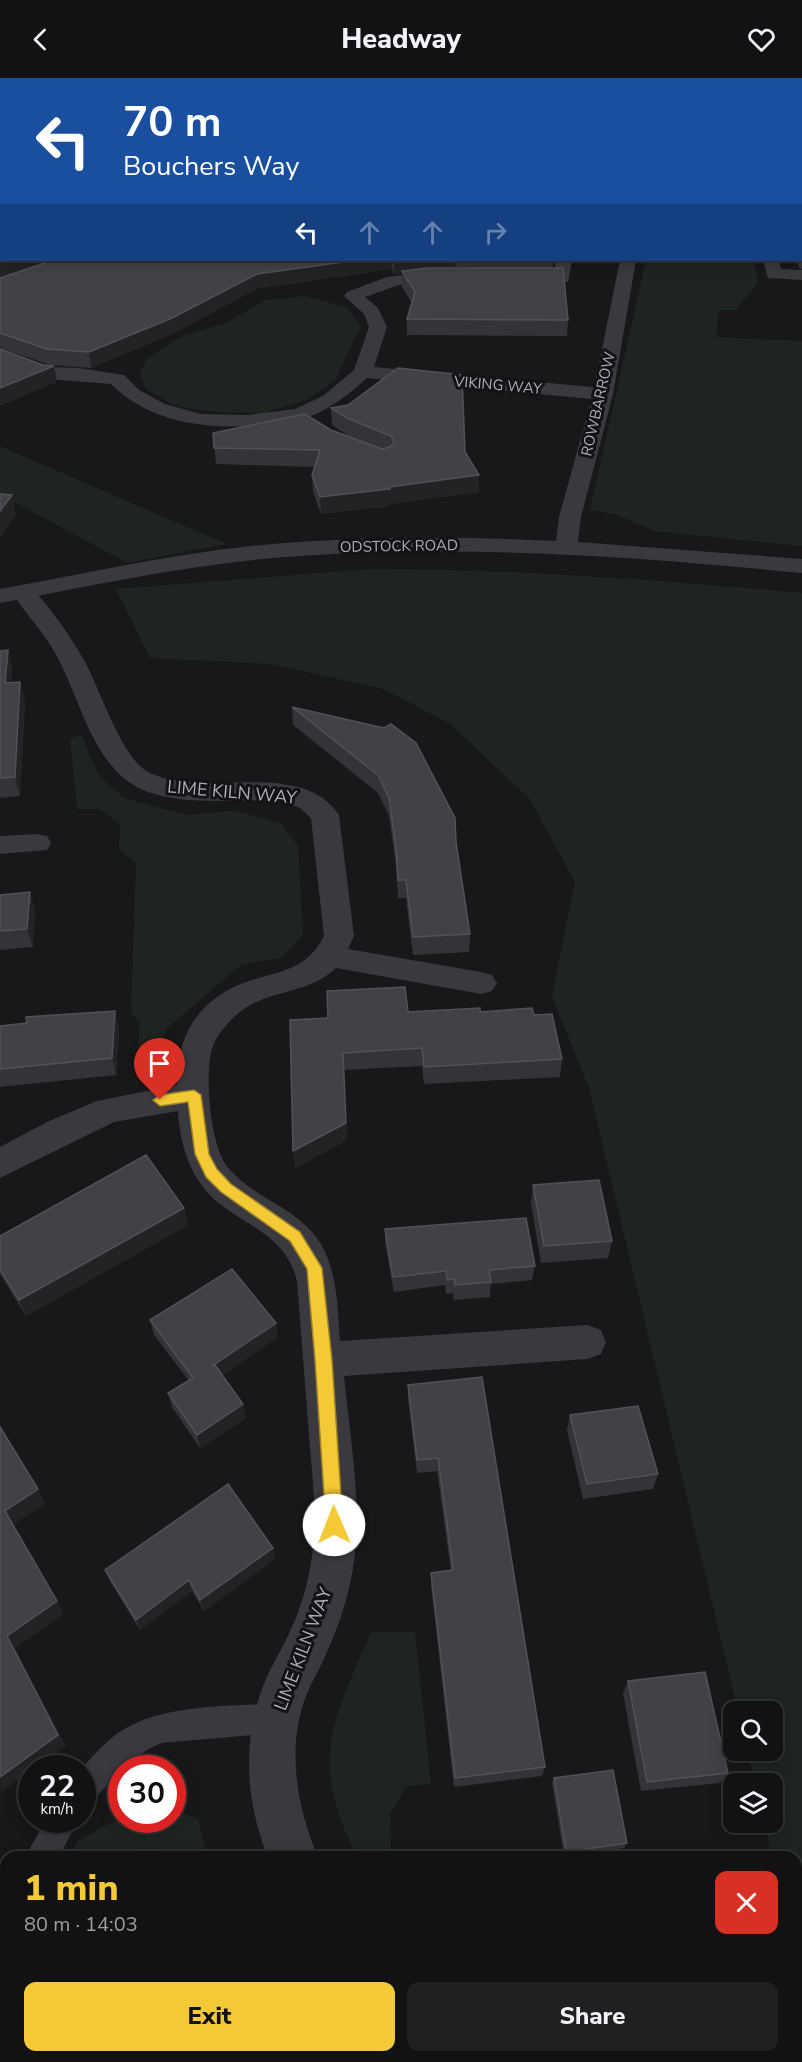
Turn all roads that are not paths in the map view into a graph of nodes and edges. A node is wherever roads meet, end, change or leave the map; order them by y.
1 (564, 261) edge
2 (628, 261) edge
3 (772, 267) edge
4 (802, 275) edge
5 (470, 276) edge
6 (505, 277) edge
7 (0, 355) edge
8 (363, 372) junction
9 (603, 394) junction
10 (298, 414) junction
11 (317, 428) edge
12 (566, 547) junction
13 (802, 566) edge
14 (12, 594) edge
15 (37, 843) dead end
16 (0, 845) edge
17 (330, 956) junction
18 (481, 983) dead end
19 (194, 1095) junction
20 (0, 1164) edge
21 (587, 1342) dead end
22 (324, 1360) junction
23 (276, 1718) junction
24 (96, 1775) edge
25 (55, 1833) edge
26 (45, 1851) edge
27 (290, 1851) edge

1 - 6 street
2 - 9 street, ROWBARROW
3 - 4 street
5 - 8 street
7 - 10 street
8 - 9 street, VIKING WAY
8 - 10 street
9 - 12 street, ROWBARROW
10 - 11 street
12 - 13 street, ODSTOCK ROAD
12 - 14 street, ODSTOCK ROAD
14 - 17 street, LIME KILN WAY
15 - 16 street
17 - 18 street
17 - 19 street, LIME KILN WAY
19 - 20 street
19 - 22 street, LIME KILN WAY
21 - 22 street
22 - 23 street, LIME KILN WAY
23 - 24 lane
23 - 27 street, LIME KILN WAY
25 - 26 lane

